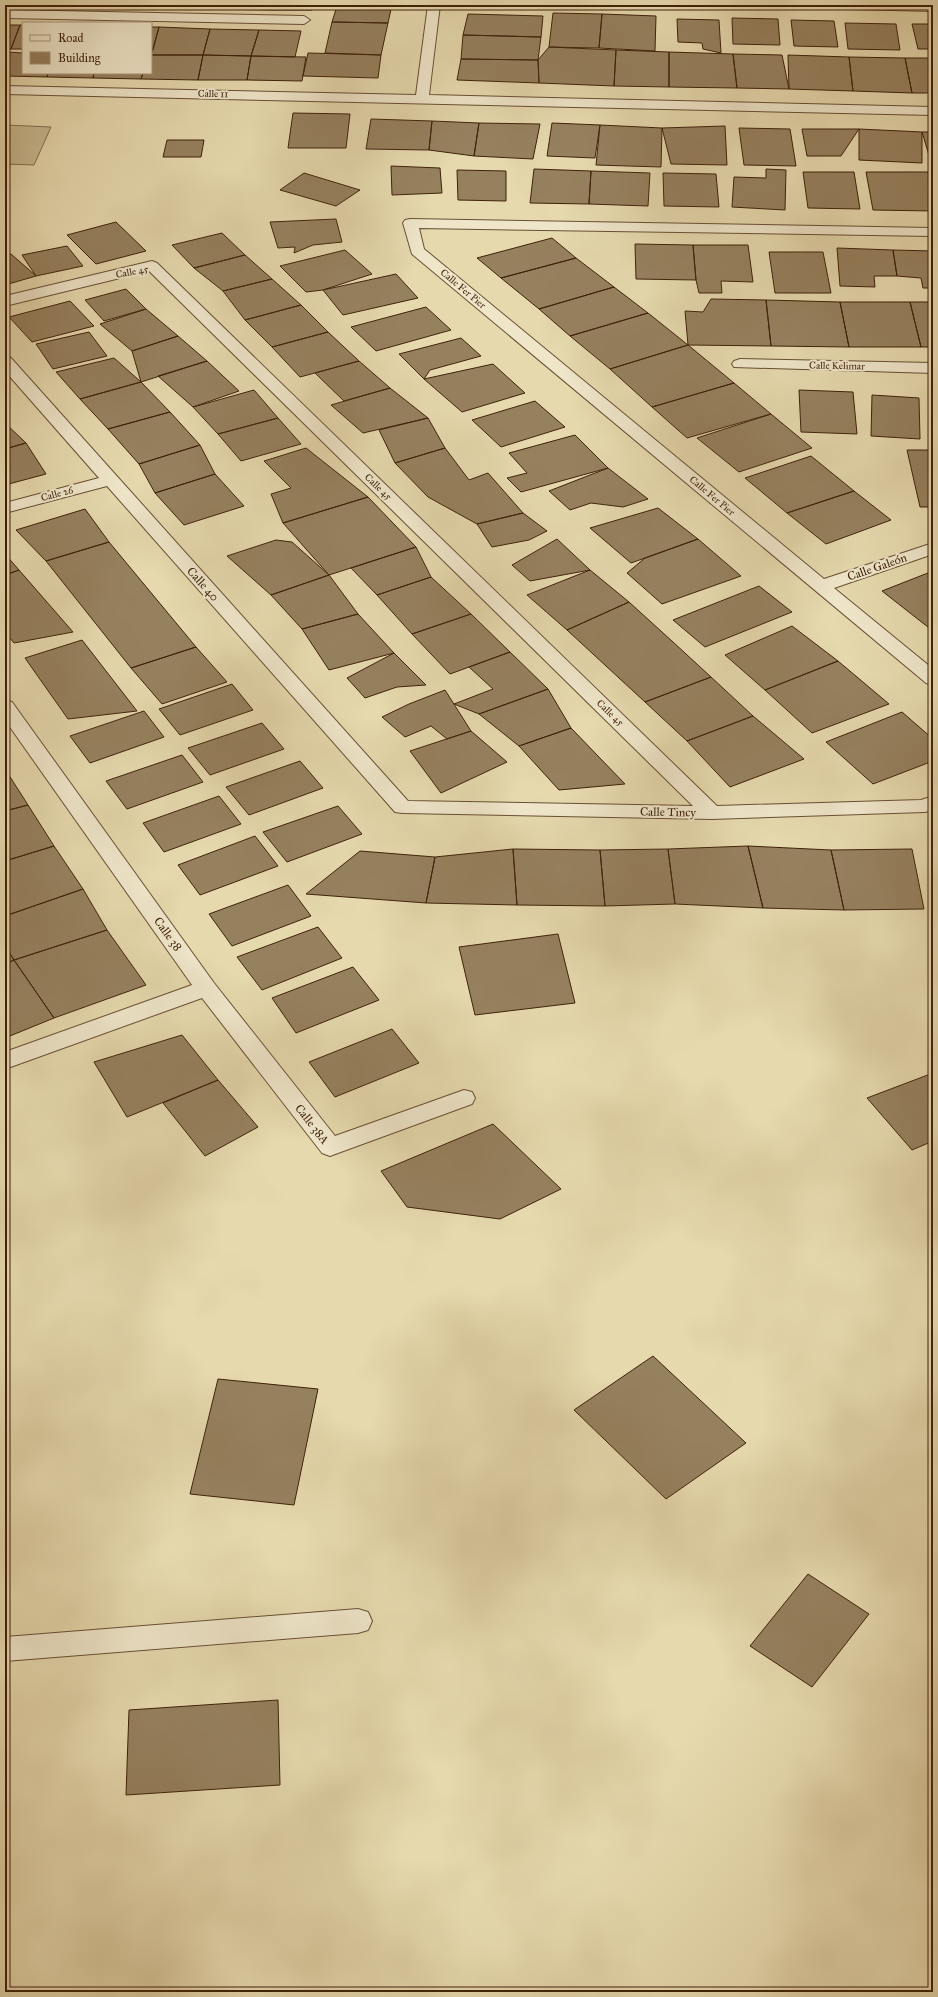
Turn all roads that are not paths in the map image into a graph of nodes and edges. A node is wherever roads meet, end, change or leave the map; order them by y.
1 (434, 5) edge
2 (849, 5) edge
3 (899, 6) edge
4 (933, 7) edge
5 (5, 14) edge
6 (304, 20) dead end
7 (5, 90) edge
8 (422, 99) junction
9 (933, 111) edge
10 (933, 232) edge
11 (5, 301) edge
12 (5, 361) edge
13 (740, 364) dead end
14 (933, 368) edge
15 (110, 480) junction
16 (5, 508) edge
17 (933, 548) edge
18 (822, 586) junction
19 (933, 679) edge
20 (5, 706) edge
21 (933, 802) edge
22 (402, 807) joint
23 (712, 813) junction
24 (206, 988) junction
25 (5, 1061) edge
26 (464, 1098) dead end
27 (358, 1621) dead end
28 (5, 1649) edge

1 - 8 street
2 - 3 street
3 - 4 street
5 - 6 street
7 - 8 street, Calle 11
8 - 9 street, Calle 11
10 - 18 street, Calle Fer Pier
11 - 23 street, Calle 45
12 - 15 street, Calle 40
13 - 14 street, Calle Kelimar
15 - 16 street, Calle 26
15 - 22 street, Calle 40
17 - 18 street, Calle Galeón
18 - 19 street, Calle Fer Pier
20 - 24 street, Calle 38
21 - 23 street, Calle Tincy
22 - 23 street, Calle Tincy
24 - 25 street
24 - 26 street, Calle 38A
27 - 28 street

